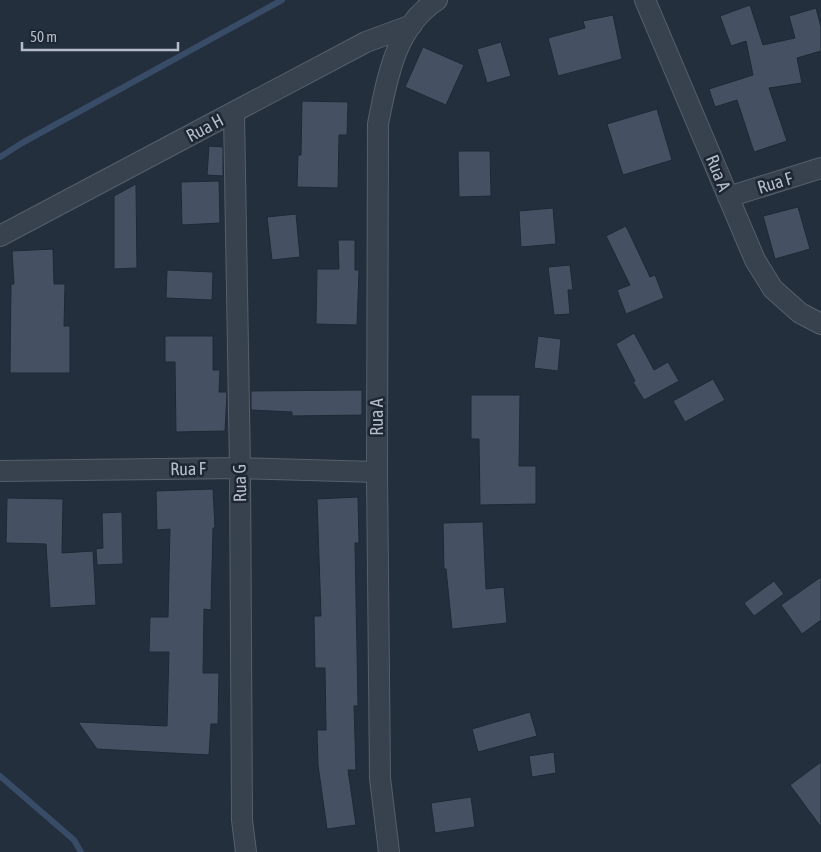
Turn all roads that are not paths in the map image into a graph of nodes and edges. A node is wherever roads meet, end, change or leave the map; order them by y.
1 (437, 0) edge
2 (645, 0) edge
3 (412, 25) junction
4 (234, 113) junction
5 (821, 168) edge
6 (728, 197) junction
7 (0, 236) edge
8 (821, 324) edge
9 (240, 468) junction
10 (0, 471) edge
11 (377, 472) junction
12 (246, 852) edge
13 (390, 852) edge

1 - 3 street, Rua A
2 - 6 street, Rua A
3 - 4 street, Rua H
3 - 11 street, Rua A
4 - 7 street, Rua H
4 - 9 street, Rua G
5 - 6 street, Rua F
6 - 8 street, Rua A
9 - 10 street, Rua F
9 - 11 street, Rua F
9 - 12 street, Rua G
11 - 13 street, Rua A

